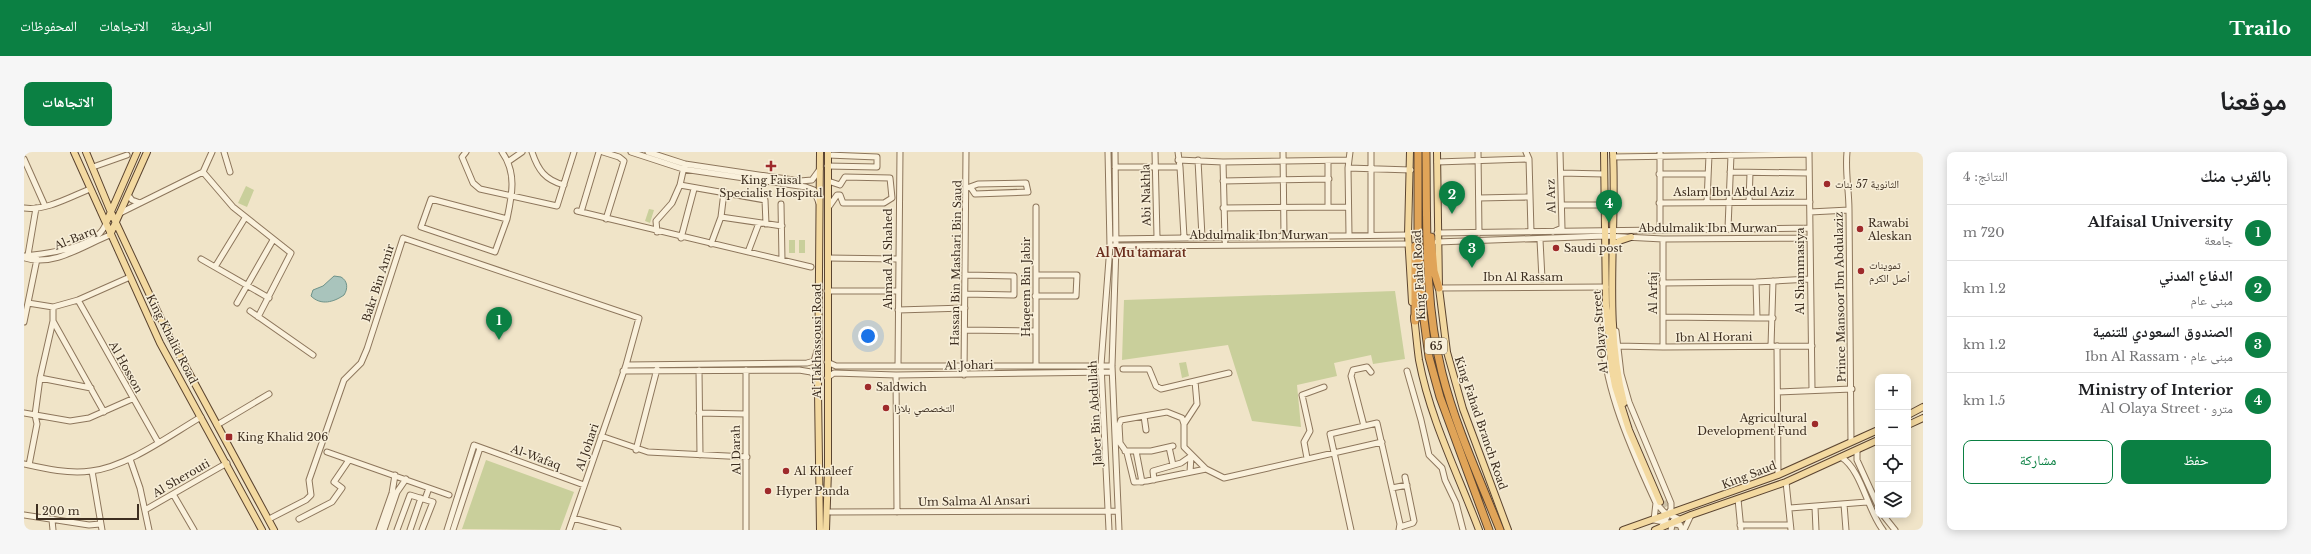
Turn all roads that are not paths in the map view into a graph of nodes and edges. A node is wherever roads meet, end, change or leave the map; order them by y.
1 (74, 152) edge
2 (86, 152) edge
3 (137, 152) edge
4 (147, 152) edge
5 (212, 152) edge
6 (224, 152) edge
7 (466, 152) edge
8 (502, 152) edge
9 (522, 152) edge
10 (532, 152) edge
11 (574, 152) edge
12 (599, 152) edge
13 (603, 152) edge
14 (631, 152) edge
15 (648, 152) edge
16 (820, 152) edge
17 (900, 152) edge
18 (966, 152) edge
19 (1108, 152) edge
20 (1115, 152) edge
21 (1155, 152) edge
22 (1178, 152) edge
23 (1283, 152) edge
24 (1350, 152) edge
25 (1371, 152) edge
26 (1410, 152) edge
27 (1418, 152) edge
28 (1426, 152) edge
29 (1437, 152) edge
30 (1478, 152) edge
31 (1526, 152) edge
32 (1560, 152) edge
33 (1604, 152) edge
34 (1847, 152) edge
35 (1756, 153) edge
36 (1809, 153) edge
37 (828, 154) edge
38 (1613, 154) edge
39 (1660, 154) edge
40 (1732, 154) edge
41 (127, 155) dead end
42 (1709, 155) junction
43 (24, 159) edge
44 (1529, 159) junction
45 (1178, 160) junction
46 (1198, 160) junction
47 (1349, 160) junction
48 (1283, 161) junction
49 (1328, 161) junction
50 (1478, 161) junction
51 (509, 162) junction
52 (1223, 162) junction
53 (1437, 162) junction
54 (828, 166) junction
55 (93, 167) junction
56 (684, 167) junction
57 (1115, 167) junction
58 (1155, 167) junction
59 (1180, 167) junction
60 (1348, 168) junction
61 (1371, 168) junction
62 (820, 169) junction
63 (1410, 170) junction
64 (203, 172) junction
65 (230, 172) dead end
66 (1730, 172) junction
67 (1750, 173) junction
68 (1809, 173) junction
69 (24, 174) edge
70 (1560, 174) junction
71 (1604, 174) junction
72 (1659, 174) junction
73 (1708, 174) junction
74 (31, 175) junction
75 (1329, 179) junction
76 (1283, 180) junction
77 (828, 181) junction
78 (1223, 181) junction
79 (790, 182) junction
80 (564, 185) junction
81 (680, 186) junction
82 (969, 188) junction
83 (90, 189) junction
84 (694, 189) junction
85 (724, 192) junction
86 (128, 195) junction
87 (512, 195) junction
88 (1530, 197) junction
89 (1478, 198) junction
90 (1707, 202) junction
91 (1729, 202) junction
92 (1749, 202) junction
93 (1810, 202) junction
94 (140, 203) junction
95 (1659, 203) junction
96 (781, 204) dead end
97 (819, 204) junction
98 (1562, 205) junction
99 (1605, 205) junction
100 (45, 206) junction
101 (1036, 207) dead end
102 (1328, 207) junction
103 (1348, 207) junction
104 (24, 208) edge
105 (36, 208) junction
106 (827, 208) junction
107 (1224, 208) junction
108 (1284, 208) junction
109 (110, 210) junction
110 (1849, 210) junction
111 (1810, 212) junction
112 (120, 213) junction
113 (720, 217) junction
114 (245, 218) junction
115 (606, 218) junction
116 (507, 219) junction
117 (1426, 219) junction
118 (116, 222) junction
119 (106, 223) junction
120 (759, 223) junction
121 (766, 224) junction
122 (782, 226) junction
123 (1728, 228) junction
124 (1810, 228) junction
125 (1662, 230) junction
126 (657, 232) junction
127 (1418, 232) junction
128 (1531, 232) junction
129 (1553, 232) junction
130 (1437, 233) junction
131 (1479, 233) junction
132 (1605, 234) junction
133 (1613, 234) junction
134 (110, 235) junction
135 (1349, 235) junction
136 (1371, 235) junction
137 (1408, 235) junction
138 (1284, 236) junction
139 (1314, 236) junction
140 (1156, 237) junction
141 (1184, 237) junction
142 (1202, 237) junction
143 (1631, 237) junction
144 (681, 238) junction
145 (1116, 238) junction
146 (1224, 238) junction
147 (1810, 238) junction
148 (1110, 239) junction
149 (1552, 239) junction
150 (1664, 239) junction
151 (274, 240) junction
152 (1540, 240) junction
153 (1437, 242) junction
154 (710, 244) junction
155 (1409, 244) junction
156 (1225, 245) junction
157 (1113, 246) junction
158 (1315, 246) junction
159 (748, 252) junction
160 (1613, 254) junction
161 (25, 256) edge
162 (828, 258) junction
163 (37, 259) junction
164 (201, 259) dead end
165 (897, 259) junction
166 (782, 260) junction
167 (215, 267) junction
168 (811, 267) dead end
169 (966, 275) junction
170 (1036, 276) junction
171 (130, 277) junction
172 (1542, 279) dead end
173 (1810, 279) junction
174 (1773, 281) junction
175 (1756, 282) junction
176 (1662, 283) junction
177 (247, 286) junction
178 (1606, 287) junction
179 (1439, 288) junction
180 (827, 291) junction
181 (898, 292) junction
182 (965, 294) junction
183 (1035, 296) junction
184 (269, 298) junction
185 (78, 300) junction
186 (237, 303) dead end
187 (26, 307) edge
188 (53, 307) junction
189 (965, 308) junction
190 (898, 310) junction
191 (250, 312) dead end
192 (258, 317) junction
193 (1613, 317) junction
194 (1663, 317) junction
195 (639, 318) joint
196 (1757, 318) junction
197 (1773, 318) junction
198 (53, 321) junction
199 (1415, 321) junction
200 (24, 322) edge
201 (965, 330) junction
202 (1036, 331) junction
203 (1617, 346) junction
204 (1774, 346) junction
205 (1812, 346) junction
206 (1663, 347) junction
207 (818, 348) junction
208 (313, 355) dead end
209 (827, 362) junction
210 (626, 365) junction
211 (1101, 365) junction
212 (898, 366) junction
213 (964, 366) junction
214 (1036, 366) junction
215 (1112, 366) junction
216 (657, 369) junction
217 (1123, 369) dead end
218 (699, 370) junction
219 (746, 370) junction
220 (623, 371) junction
221 (1407, 371) dead end
222 (1112, 372) junction
223 (1371, 372) dead end
224 (1102, 373) junction
225 (1228, 373) dead end
226 (896, 375) junction
227 (964, 375) junction
228 (40, 378) junction
229 (827, 378) junction
230 (818, 379) junction
231 (1195, 381) junction
232 (1324, 387) dead end
233 (91, 388) junction
234 (1812, 389) junction
235 (1852, 390) junction
236 (1778, 392) junction
237 (269, 394) dead end
238 (132, 399) junction
239 (1923, 407) edge
240 (104, 412) junction
241 (24, 413) edge
242 (699, 413) junction
243 (1911, 413) edge
244 (746, 414) junction
245 (35, 415) junction
246 (1144, 416) junction
247 (201, 417) junction
248 (1923, 418) edge
249 (1185, 420) junction
250 (1911, 424) edge
251 (217, 425) junction
252 (1364, 426) junction
253 (1146, 430) dead end
254 (1875, 431) edge
255 (601, 436) junction
256 (158, 442) junction
257 (1382, 442) junction
258 (1851, 442) junction
259 (1875, 442) edge
260 (480, 448) junction
261 (636, 450) junction
262 (1858, 450) junction
263 (1125, 451) junction
264 (1136, 451) junction
265 (327, 452) dead end
266 (1334, 452) junction
267 (700, 454) junction
268 (1191, 456) junction
269 (747, 457) junction
270 (1842, 457) junction
271 (1307, 458) junction
272 (130, 459) junction
273 (349, 460) junction
274 (227, 463) junction
275 (26, 465) edge
276 (1173, 465) junction
277 (1206, 469) junction
278 (828, 471) junction
279 (92, 472) junction
280 (1190, 472) junction
281 (395, 475) junction
282 (1778, 475) junction
283 (1405, 476) dead end
284 (1856, 476) junction
285 (406, 479) junction
286 (1864, 479) junction
287 (1154, 480) junction
288 (1142, 482) junction
289 (1786, 482) junction
290 (584, 485) junction
291 (1407, 486) junction
292 (429, 488) junction
293 (1392, 488) junction
294 (1492, 489) junction
295 (173, 494) junction
296 (449, 495) dead end
297 (423, 499) junction
298 (1738, 499) junction
299 (1875, 500) edge
300 (1660, 502) junction
301 (1867, 502) junction
302 (1671, 503) junction
303 (1844, 504) junction
304 (1698, 505) junction
305 (1815, 507) junction
306 (1790, 508) junction
307 (145, 510) junction
308 (1118, 510) junction
309 (1109, 511) junction
310 (830, 512) junction
311 (897, 512) junction
312 (24, 515) edge
313 (1692, 515) junction
314 (573, 518) junction
315 (1885, 518) edge
316 (269, 519) junction
317 (299, 519) dead end
318 (1673, 519) edge
319 (52, 520) junction
320 (1654, 520) junction
321 (1664, 522) junction
322 (100, 524) junction
323 (1740, 527) edge
324 (1773, 527) edge
325 (1790, 527) edge
326 (1400, 528) edge
327 (1659, 529) edge
328 (1893, 529) edge
329 (54, 530) edge
330 (102, 530) edge
331 (147, 530) edge
332 (194, 530) edge
333 (262, 530) edge
334 (274, 530) edge
335 (379, 530) edge
336 (384, 530) edge
337 (397, 530) edge
338 (410, 530) edge
339 (422, 530) edge
340 (447, 530) edge
341 (453, 530) edge
342 (569, 530) edge
343 (618, 530) edge
344 (746, 530) edge
345 (820, 530) edge
346 (826, 530) edge
347 (829, 530) edge
348 (1109, 530) edge
349 (1119, 530) edge
350 (1351, 530) edge
351 (1463, 530) edge
352 (1479, 530) edge
353 (1489, 530) edge
354 (1500, 530) edge
355 (1504, 530) edge
356 (1508, 530) edge
357 (1624, 530) edge
358 (1683, 530) edge
359 (1816, 530) edge
360 (1846, 530) edge
361 (1883, 530) edge

1 - 83 main road, King Khalid Road
2 - 55 main road, King Khalid Road
3 - 109 main road
4 - 86 main road
5 - 64 street
6 - 65 street
7 - 87 street
8 - 51 street
9 - 51 street
10 - 80 street
11 - 80 street
12 - 115 street
13 - 115 street
14 - 56 street
15 - 56 street
16 - 62 main road, Al Takhassousi Road
17 - 165 street, Ahmad Al Shahed
18 - 82 street, Hassan Bin Mashari Bin Saud
19 - 148 street, Jaber Bin Abdullah
20 - 57 street, Jaber Bin Abdullah
21 - 58 street, Abi Nakhla
22 - 45 street
23 - 48 street
24 - 47 street
25 - 61 street
26 - 63 main road
27 - 127 highway, King Fahd Road / 65
28 - 117 highway, King Fahd Road / 65
29 - 53 main road, King Fahad Branch Road
30 - 50 street
31 - 44 street
32 - 70 street, Al Arz
33 - 71 main road, Al Olaya Street
34 - 110 street, Prince Mansoor Ibn Abdulaziz
35 - 36 street
35 - 40 street
36 - 68 street, Al Shammasiya
37 - 54 main road, Al Takhassousi Road
37 - 54 street
38 - 39 street
38 - 133 main road, Al Olaya Street
39 - 42 street
39 - 72 street
40 - 42 street
40 - 66 street
41 - 55 street
42 - 73 street
43 - 74 street
44 - 50 street
44 - 88 street
45 - 46 street
45 - 59 street
46 - 52 street
46 - 142 street
47 - 49 street
47 - 60 street
48 - 49 street
48 - 52 street
48 - 76 street
49 - 75 street
50 - 53 street
50 - 89 street
51 - 87 street
52 - 78 street
53 - 130 main road, King Fahad Branch Road
54 - 77 main road, Al Takhassousi Road
55 - 109 main road, King Khalid Road
56 - 79 street
56 - 81 street
57 - 58 street
57 - 145 street, Jaber Bin Abdullah
58 - 59 street
58 - 140 street, Abi Nakhla
59 - 141 street
60 - 61 street
60 - 103 street
61 - 63 street
61 - 136 street
62 - 79 street
62 - 97 main road, Al Takhassousi Road
63 - 137 main road
64 - 94 street
64 - 114 street
66 - 67 street
66 - 91 street
67 - 68 street
67 - 92 street
68 - 93 street, Al Shammasiya
69 - 74 street
70 - 71 street
70 - 98 street, Al Arz
71 - 99 main road, Al Olaya Street
72 - 73 street
72 - 95 street
73 - 90 street
74 - 100 street
75 - 76 street
75 - 102 street
76 - 78 street
76 - 108 street
77 - 106 main road, Al Takhassousi Road
77 - 106 street
78 - 107 street
79 - 97 street
80 - 87 street
81 - 84 street
81 - 126 street
82 - 82 street
82 - 169 street, Hassan Bin Mashari Bin Saud
83 - 100 street
83 - 119 main road, King Khalid Road
84 - 85 street
84 - 144 street
85 - 113 street
85 - 121 street
86 - 94 street
86 - 112 main road
87 - 116 street
88 - 89 street
88 - 128 street
89 - 131 street
90 - 91 street, Aslam Ibn Abdul Aziz
90 - 95 street, Aslam Ibn Abdul Aziz
91 - 92 street, Aslam Ibn Abdul Aziz
91 - 123 street
92 - 93 street, Aslam Ibn Abdul Aziz
93 - 111 street, Al Shammasiya
94 - 112 street
95 - 125 street
96 - 122 street
97 - 207 main road, Al Takhassousi Road
98 - 99 street
98 - 129 street, Al Arz
99 - 132 main road, Al Olaya Street
100 - 105 street
101 - 170 street, Haqeem Bin Jabir
102 - 103 street
102 - 108 street
103 - 135 street
104 - 105 street
105 - 161 street
106 - 162 main road, Al Takhassousi Road
107 - 108 street
107 - 146 street
108 - 138 street
109 - 118 main road, King Khalid Road
109 - 119 main road
110 - 111 street
110 - 235 street, Prince Mansoor Ibn Abdulaziz
111 - 124 street, Al Shammasiya
112 - 118 main road
113 - 120 street
113 - 154 street
114 - 151 street
114 - 167 street
115 - 126 street
116 - 116 street
117 - 179 highway
117 - 354 highway, King Fahd Road / 65
118 - 134 main road
118 - 251 main road, King Khalid Road
119 - 134 main road, King Khalid Road
119 - 161 street, Al-Barq
120 - 121 street
120 - 159 street
121 - 122 street
122 - 166 street
123 - 124 street, Abdulmalik Ibn Murwan
123 - 125 street, Abdulmalik Ibn Murwan
124 - 147 street, Al Shammasiya
125 - 133 street, Abdulmalik Ibn Murwan
125 - 150 street, Al Arfaj
126 - 144 street
127 - 199 highway
127 - 353 highway, King Fahd Road / 65
128 - 129 street, Abdulmalik Ibn Murwan
128 - 131 street, Abdulmalik Ibn Murwan
129 - 132 street, Abdulmalik Ibn Murwan
129 - 149 street
130 - 131 street, Abdulmalik Ibn Murwan
130 - 153 main road, King Fahad Branch Road
132 - 133 street, Abdulmalik Ibn Murwan
132 - 149 street, Abdulmalik Ibn Murwan
132 - 178 main road, Al Olaya Street
133 - 143 street, Abdulmalik Ibn Murwan
133 - 160 main road, Al Olaya Street
134 - 163 street, Al-Barq
134 - 171 main road, King Khalid Road
135 - 136 street, Abdulmalik Ibn Murwan
135 - 139 street, Abdulmalik Ibn Murwan
136 - 137 street, Abdulmalik Ibn Murwan
137 - 155 main road
138 - 139 street, Abdulmalik Ibn Murwan
138 - 146 street, Abdulmalik Ibn Murwan
139 - 158 street
140 - 141 street, Abdulmalik Ibn Murwan
140 - 145 street, Abdulmalik Ibn Murwan
141 - 142 street, Abdulmalik Ibn Murwan
142 - 146 street, Abdulmalik Ibn Murwan
143 - 150 street, Abdulmalik Ibn Murwan
143 - 160 main road
144 - 154 street
145 - 148 street, Abdulmalik Ibn Murwan
145 - 157 street, Jaber Bin Abdullah
146 - 156 street
147 - 150 street, Abdulmalik Ibn Murwan
147 - 173 street, Al Shammasiya
148 - 157 street, Jaber Bin Abdullah
149 - 152 street, Abdulmalik Ibn Murwan
150 - 176 street, Al Arfaj
151 - 177 street
151 - 184 street
152 - 153 street, Abdulmalik Ibn Murwan
152 - 172 street
153 - 179 main road, King Fahad Branch Road
154 - 159 street
155 - 158 street, Abdulmalik Ibn Murwan
155 - 199 main road
156 - 157 street, Abdulmalik Ibn Murwan
156 - 158 street, Abdulmalik Ibn Murwan
157 - 211 street, Jaber Bin Abdullah
157 - 215 street, Jaber Bin Abdullah
159 - 166 street
160 - 193 main road, Al Olaya Street
161 - 163 street, Al-Barq
162 - 165 street
162 - 180 main road, Al Takhassousi Road
163 - 187 street
164 - 167 street
165 - 181 street, Ahmad Al Shahed
166 - 168 street
167 - 177 street
169 - 182 street, Hassan Bin Mashari Bin Saud
169 - 182 street
170 - 183 street, Haqeem Bin Jabir
170 - 183 street
171 - 185 street
171 - 247 main road, King Khalid Road
173 - 174 street
173 - 205 street, Al Shammasiya
174 - 175 street
174 - 197 street
175 - 176 street
175 - 196 street
176 - 194 street, Al Arfaj
177 - 184 street
177 - 186 street
178 - 179 street, Ibn Al Rassam
178 - 300 main road, Al Olaya Street
179 - 294 main road, King Fahad Branch Road
180 - 181 street
180 - 209 main road, Al Takhassousi Road
181 - 190 street, Ahmad Al Shahed
182 - 189 street, Hassan Bin Mashari Bin Saud
183 - 202 street, Haqeem Bin Jabir
184 - 192 street
185 - 188 street
185 - 238 street, Al Hosson
187 - 188 street
187 - 200 street
188 - 198 street
189 - 190 street
189 - 201 street, Hassan Bin Mashari Bin Saud
190 - 212 street, Ahmad Al Shahed
191 - 192 street
192 - 208 street
193 - 203 street
193 - 300 main road, Al Olaya Street
194 - 196 street
194 - 206 street, Al Arfaj
195 - 210 street, Al Johari
195 - 316 street, Bakr Bin Amir
196 - 197 street
197 - 204 street
198 - 228 street
198 - 233 street
199 - 352 main road
201 - 202 street
201 - 213 street, Hassan Bin Mashari Bin Saud
202 - 214 street, Haqeem Bin Jabir
203 - 206 street, Ibn Al Horani
203 - 302 street
204 - 205 street, Ibn Al Horani
204 - 206 street, Ibn Al Horani
204 - 236 street
205 - 234 street, Al Shammasiya
207 - 210 street
207 - 230 main road, Al Takhassousi Road
209 - 212 street, Al Johari
209 - 229 main road, Al Takhassousi Road
210 - 220 street, Al Johari
211 - 214 street, Al Johari
211 - 215 street, Al Johari
211 - 224 street, Jaber Bin Abdullah
212 - 213 street, Al Johari
213 - 214 street, Al Johari
213 - 227 street, Hassan Bin Mashari Bin Saud
215 - 222 street, Jaber Bin Abdullah
216 - 218 street
216 - 220 street
216 - 261 street
217 - 231 street
218 - 219 street
218 - 242 street
219 - 230 street
219 - 244 street, Al Darah
220 - 255 street, Al Johari
221 - 351 street
222 - 224 street, Al Johari
222 - 308 street, Jaber Bin Abdullah
223 - 252 street
224 - 227 street, Al Johari
224 - 309 street, Jaber Bin Abdullah
225 - 231 street
226 - 227 street, Al Johari
226 - 229 street, Al Johari
226 - 311 street
228 - 233 street
228 - 245 street
229 - 278 main road, Al Takhassousi Road
230 - 345 main road, Al Takhassousi Road
231 - 249 street
232 - 271 street
233 - 240 street
234 - 235 street
234 - 236 street
235 - 258 street, Prince Mansoor Ibn Abdulaziz
236 - 282 street
237 - 251 street
238 - 240 street
238 - 256 street, Al Hosson
239 - 243 main road
240 - 245 street
241 - 245 street
242 - 244 street
242 - 267 street
244 - 269 street, Al Darah
245 - 275 street
246 - 249 street
246 - 253 street
246 - 263 street
247 - 256 street
247 - 274 main road, King Khalid Road
248 - 250 main road
249 - 268 street
251 - 316 main road, King Khalid Road
252 - 257 street
252 - 266 street
254 - 258 main road, King Saud
255 - 261 street
255 - 290 street, Al Johari
256 - 272 street
257 - 266 street
257 - 293 street
258 - 282 main road, King Saud
259 - 262 main road, King Saud
260 - 290 street, Al-Wafaq
260 - 340 street, Al-Wafaq
260 - 341 street
261 - 267 street
262 - 270 main road, King Saud
262 - 286 street
263 - 264 street
263 - 288 street
264 - 276 street
264 - 288 street
265 - 273 street
266 - 271 street
266 - 350 street
267 - 269 street
268 - 276 street
268 - 277 street
268 - 280 street
269 - 344 street, Al Darah
270 - 284 street
270 - 289 main road, King Saud
271 - 277 street
272 - 279 street
272 - 307 street
273 - 281 street
273 - 317 street
274 - 295 street, Al Sherouti
274 - 333 main road, King Khalid Road
275 - 279 street
276 - 287 street
277 - 280 street
278 - 310 main road
278 - 346 main road, Al Takhassousi Road
279 - 322 street
280 - 287 street
281 - 285 street
281 - 335 street
282 - 304 main road, King Saud
283 - 291 street
284 - 286 street
284 - 301 street
285 - 292 street
285 - 336 street
286 - 299 street
287 - 288 street
289 - 298 main road, King Saud
289 - 306 street
290 - 314 street, Al Johari
291 - 293 street
291 - 326 street
292 - 296 street
292 - 297 street
293 - 326 street
294 - 355 main road
294 - 356 main road, King Fahad Branch Road
295 - 307 street, Al Sherouti
295 - 332 street
297 - 337 street
297 - 338 street
297 - 339 street
298 - 313 main road, King Saud
298 - 323 street
300 - 318 street
300 - 320 street
301 - 303 street
301 - 361 street
302 - 304 street
302 - 318 street
303 - 305 street
303 - 360 street
304 - 318 main road, King Saud
305 - 306 street
305 - 359 street
306 - 325 street
307 - 331 street
308 - 309 street, Um Salma Al Ansari
308 - 349 street, Jaber Bin Abdullah
309 - 311 street, Um Salma Al Ansari
309 - 348 street, Jaber Bin Abdullah
310 - 311 street, Um Salma Al Ansari
310 - 347 main road
312 - 319 street
313 - 318 main road, King Saud
313 - 358 street
314 - 342 street, Al Johari
314 - 343 street
315 - 328 street
316 - 334 main road, King Khalid Road
318 - 320 main road, King Saud
318 - 321 street
318 - 327 main road, King Saud
318 - 358 street
319 - 322 street
319 - 329 street
320 - 321 street
320 - 357 main road, King Saud
321 - 327 street
322 - 330 street
323 - 324 street
324 - 325 street

